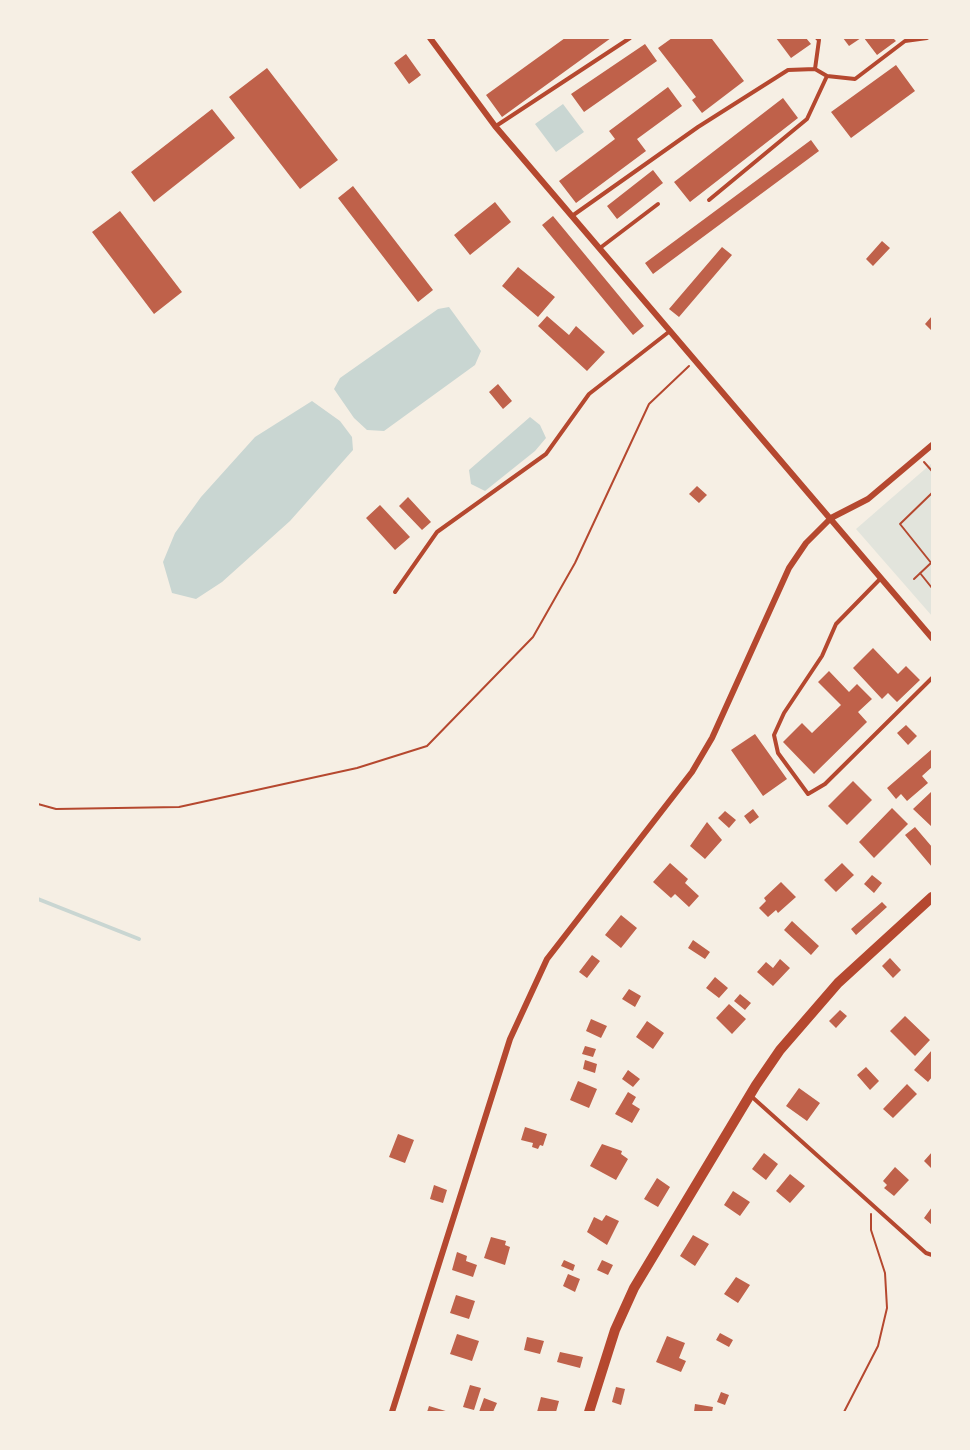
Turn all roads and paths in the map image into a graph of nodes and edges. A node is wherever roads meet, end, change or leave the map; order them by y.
1 (430, 38) edge
2 (630, 38) edge
3 (817, 38) edge
4 (927, 38) edge
5 (815, 69) junction
6 (827, 76) junction
7 (495, 126) junction
8 (709, 200) dead end
9 (658, 204) dead end
10 (572, 216) junction
11 (600, 249) junction
12 (670, 330) junction
13 (696, 360) junction
14 (933, 445) edge
15 (920, 457) junction
16 (933, 471) edge
17 (933, 493) edge
18 (831, 518) junction
19 (932, 563) edge
20 (920, 573) junction
21 (882, 577) junction
22 (914, 579) dead end
23 (933, 588) edge
24 (395, 592) dead end
25 (933, 638) edge
26 (933, 678) edge
27 (38, 804) edge
28 (933, 897) edge
29 (750, 1095) junction
30 (871, 1203) junction
31 (933, 1255) edge
32 (392, 1413) edge
33 (589, 1413) edge
34 (844, 1413) edge

1 - 7 street
2 - 7 lane
3 - 5 lane
4 - 6 lane
5 - 6 lane
5 - 10 lane
6 - 8 lane
7 - 10 street
9 - 11 lane
10 - 11 street
11 - 12 street
12 - 13 street
12 - 24 lane
13 - 18 street
13 - 27 path
14 - 15 street
15 - 16 path
15 - 18 street
17 - 19 path
18 - 21 street
18 - 32 street
19 - 20 path
20 - 22 path
20 - 23 path
21 - 25 street
21 - 26 lane
28 - 29 main road
29 - 30 lane
29 - 33 main road
30 - 31 lane
30 - 34 path

